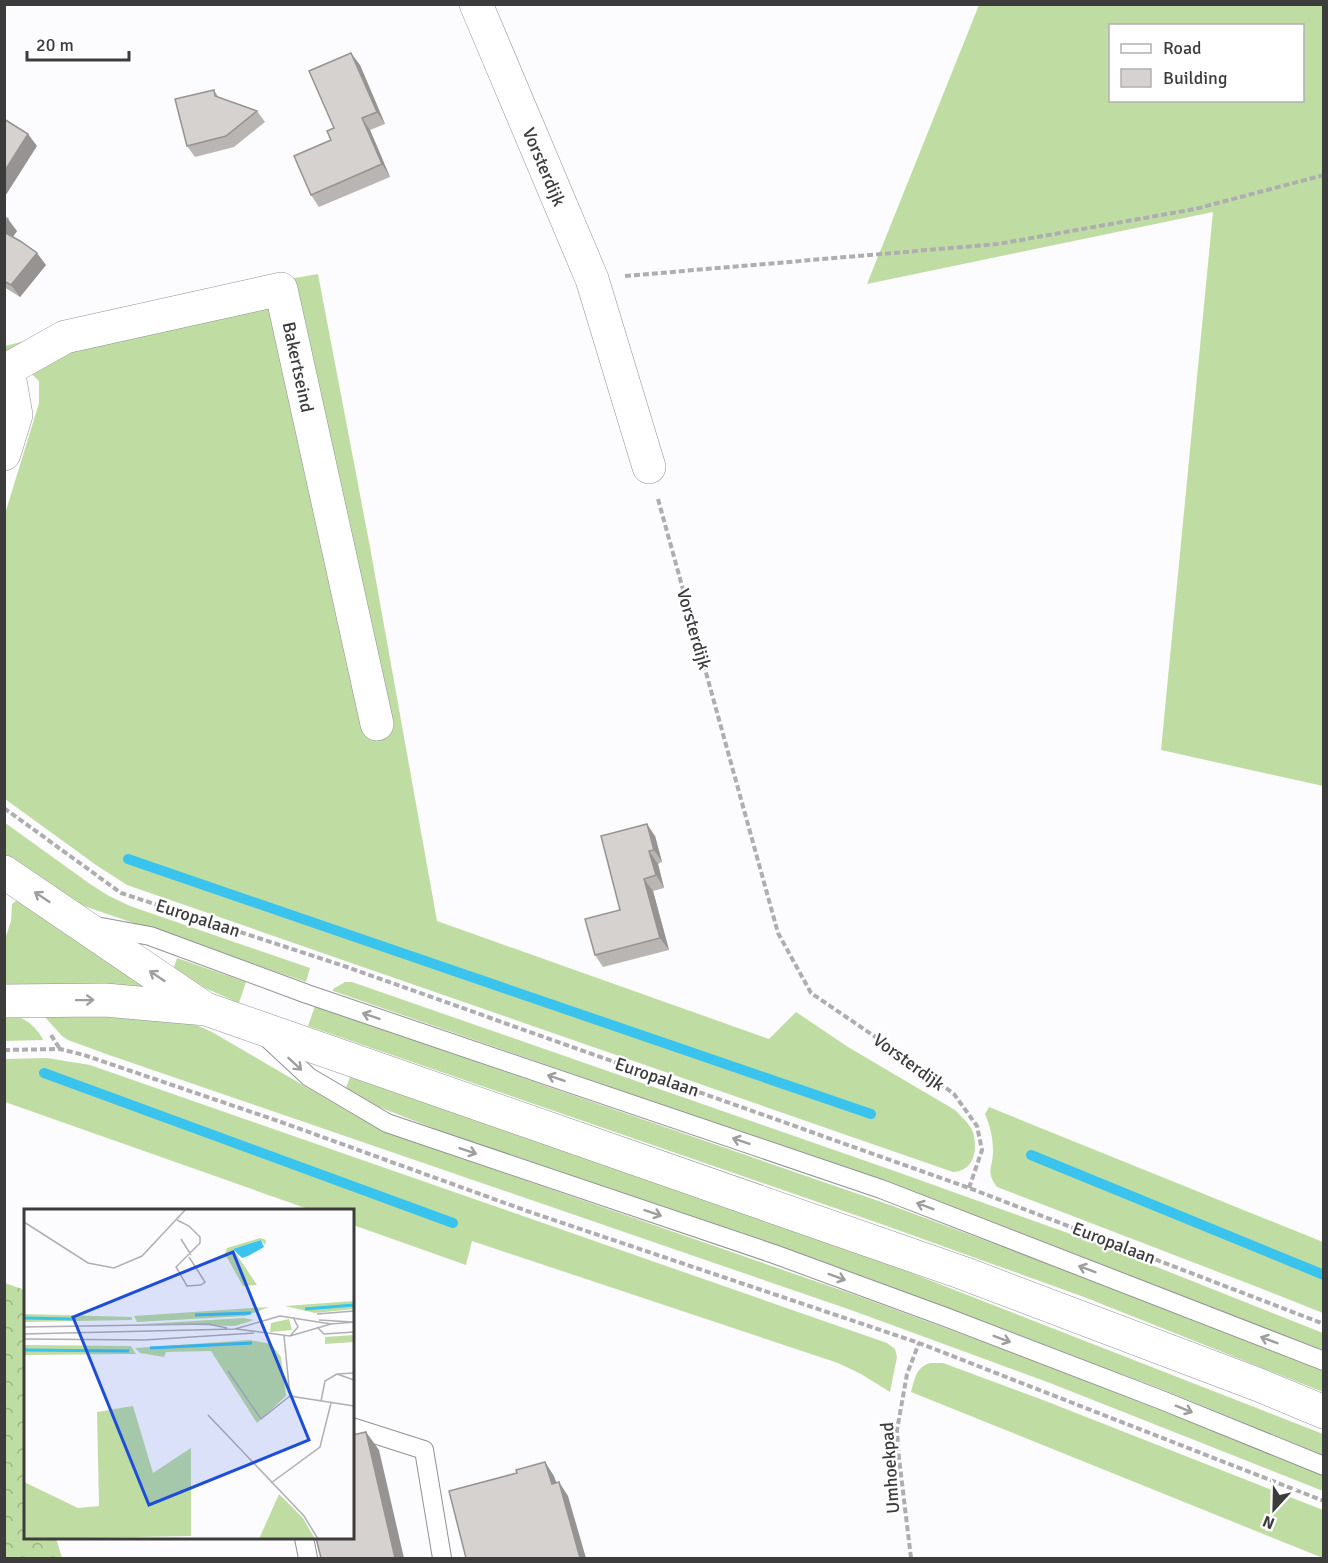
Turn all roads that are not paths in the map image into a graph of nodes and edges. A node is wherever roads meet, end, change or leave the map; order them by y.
1 (476, 4) edge
2 (6, 368) edge
3 (4, 454) edge
4 (649, 467) road end
5 (377, 724) dead end
6 (4, 872) edge
7 (79, 922) junction
8 (4, 1001) edge
9 (206, 1009) junction
10 (253, 1024) junction
11 (1323, 1361) edge
12 (1323, 1412) edge
13 (354, 1428) edge
14 (1323, 1466) edge
15 (304, 1539) edge
16 (308, 1558) edge
17 (442, 1558) edge

1 - 4 main road, Vorsterdijk
2 - 3 main road
2 - 5 main road, Bakertseind
7 -> 6 main road, Europalaan
9 -> 7 main road, Europalaan
11 -> 7 lane, Europalaan
8 -> 9 main road, Europalaan
9 - 10 main road, Europalaan
10 - 12 main road, Europalaan
10 -> 14 lane, Europalaan
13 - 17 lane
15 - 16 lane

